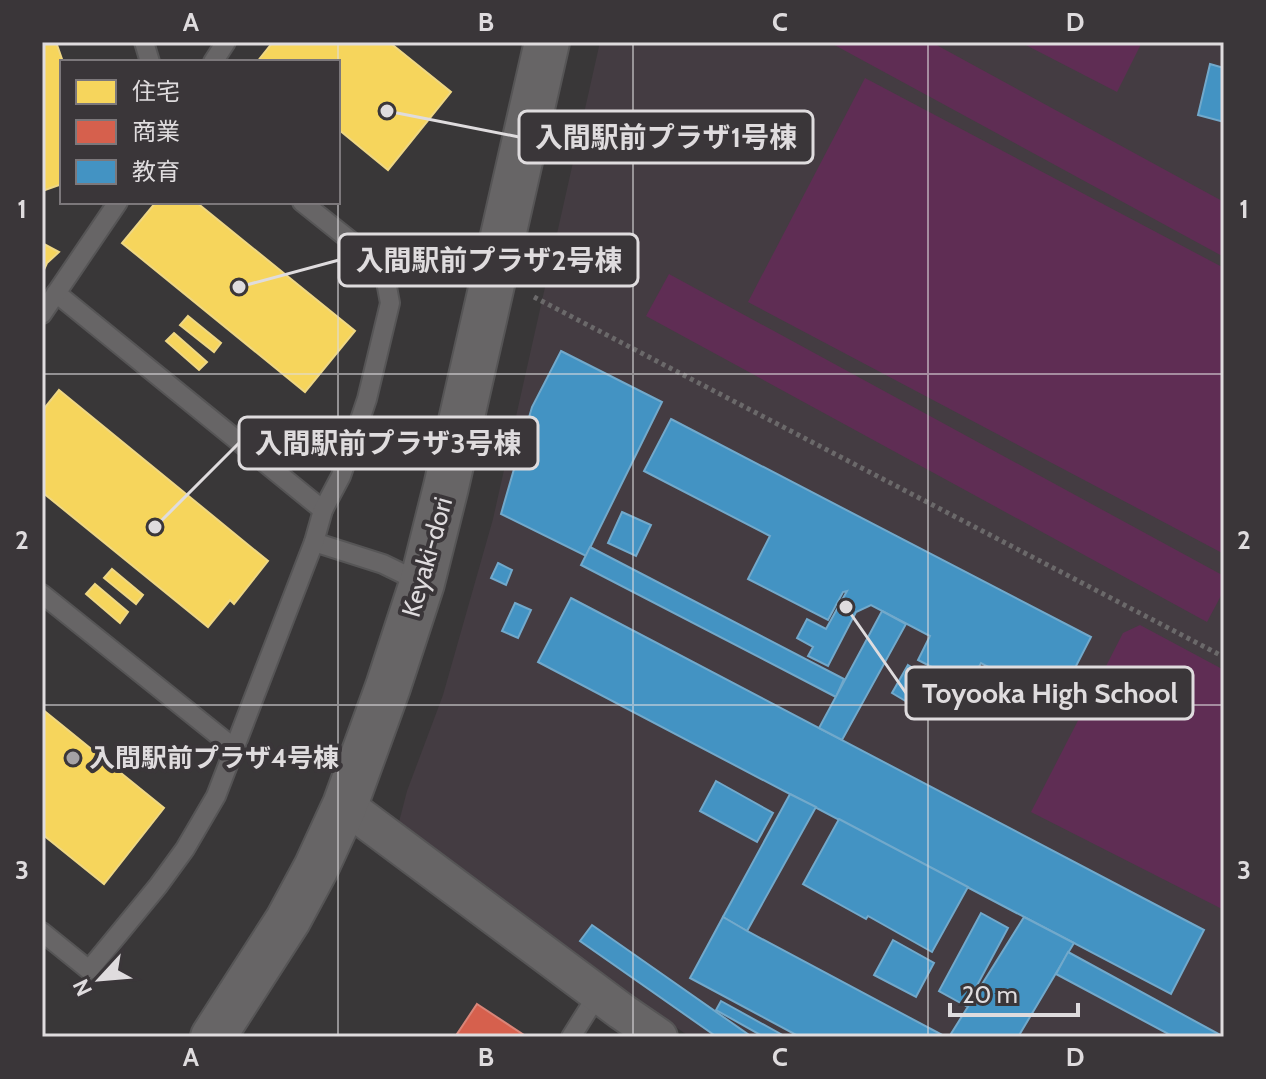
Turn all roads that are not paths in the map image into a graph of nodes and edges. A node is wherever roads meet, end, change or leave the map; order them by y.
1 (226, 42) edge
2 (547, 42) edge
3 (214, 60) edge
4 (117, 204) edge
5 (305, 204) edge
6 (56, 293) junction
7 (42, 314) edge
8 (323, 510) junction
9 (314, 542) junction
10 (422, 583) junction
11 (42, 594) edge
12 (234, 748) junction
13 (345, 805) junction
14 (42, 932) edge
15 (598, 994) junction
16 (213, 1037) edge
17 (571, 1037) edge
18 (659, 1037) edge

1 - 3 lane
2 - 10 street, Keyaki-dori
4 - 6 lane
5 - 8 lane
6 - 7 lane
6 - 8 lane
8 - 9 lane
9 - 10 lane
9 - 12 lane
10 - 13 street, Keyaki-dori
11 - 12 lane
12 - 14 lane
13 - 15 street
13 - 16 street, Keyaki-dori
15 - 17 lane
15 - 18 street

